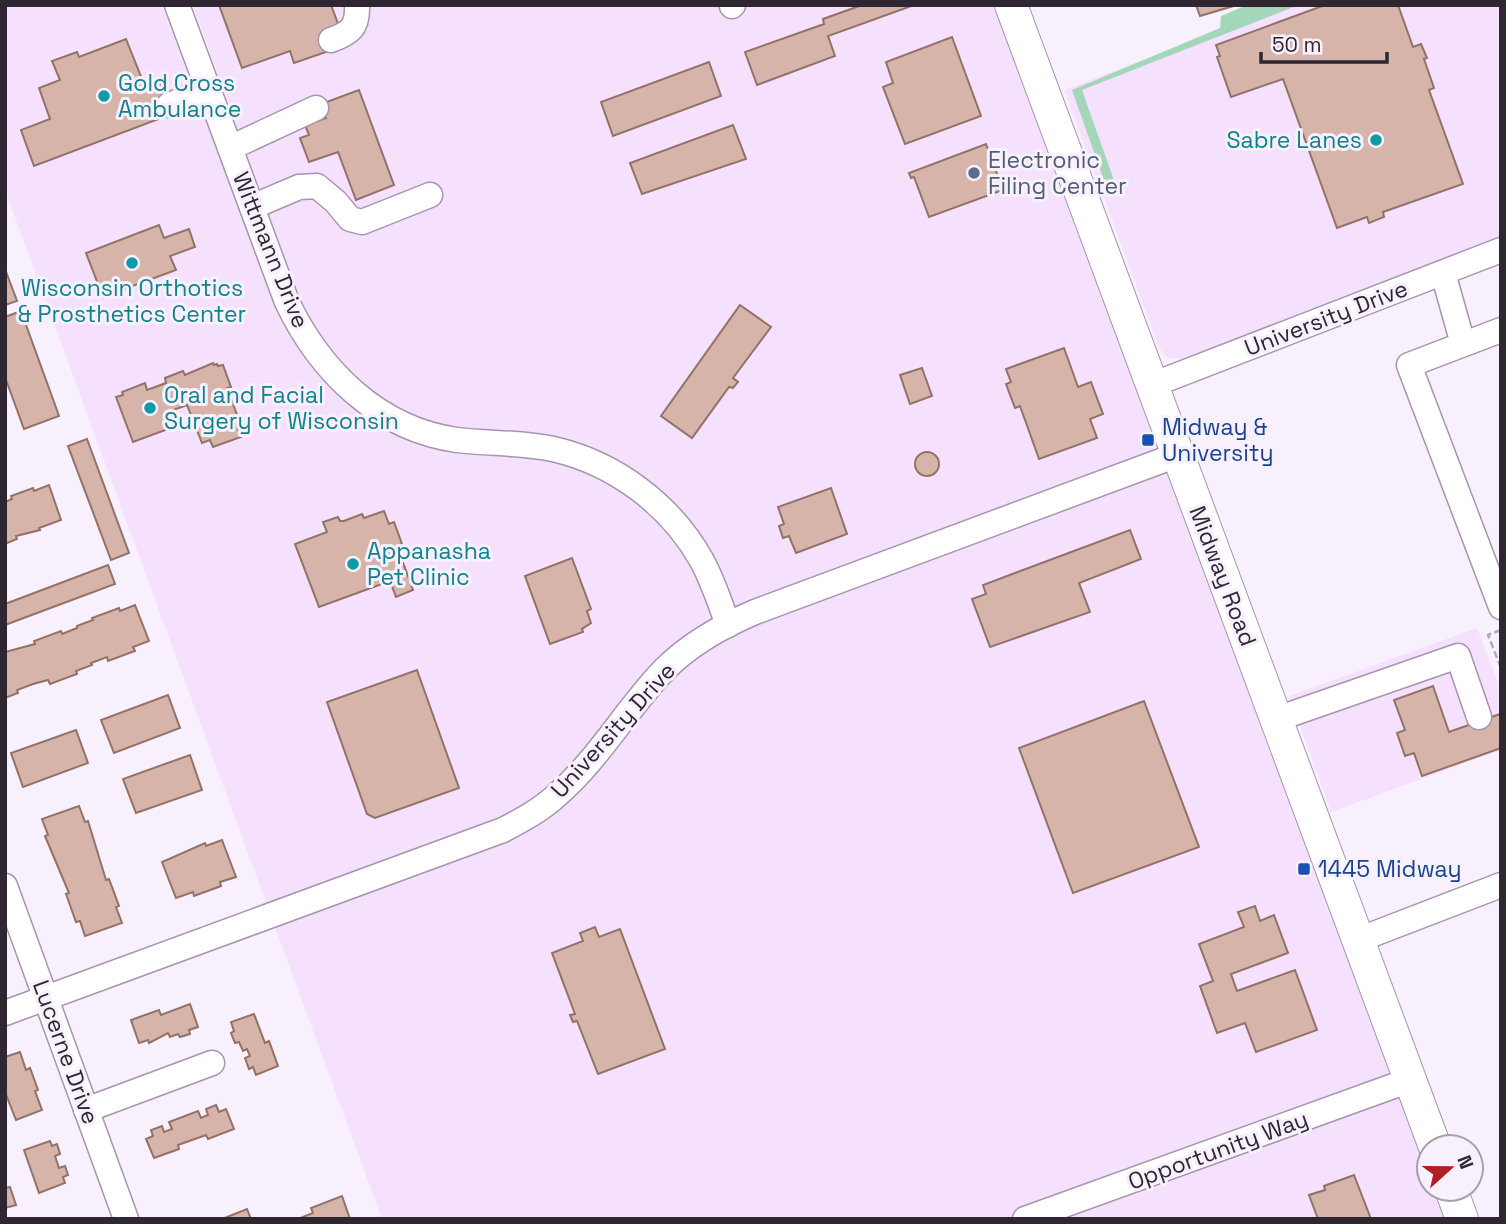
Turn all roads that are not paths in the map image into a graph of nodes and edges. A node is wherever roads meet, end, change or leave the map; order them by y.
1 (177, 5) edge
2 (357, 5) edge
3 (1011, 5) edge
4 (331, 40) dead end
5 (209, 90) junction
6 (169, 105) dead end
7 (316, 108) dead end
8 (230, 149) junction
9 (430, 195) dead end
10 (252, 207) junction
11 (1501, 250) edge
12 (1443, 273) junction
13 (1501, 330) edge
14 (1464, 344) junction
15 (1152, 386) junction
16 (1177, 454) junction
17 (1501, 607) edge
18 (728, 625) junction
19 (1479, 717) dead end
20 (1277, 719) junction
21 (1501, 885) edge
22 (5, 886) edge
23 (1358, 940) junction
24 (46, 998) junction
25 (5, 1013) edge
26 (212, 1063) dead end
27 (1410, 1080) junction
28 (86, 1110) junction
29 (1430, 1133) edge
30 (119, 1217) edge
31 (1025, 1219) edge

1 - 5 street, Wittmann Drive
2 - 4 street
3 - 15 main road, Midway Road
5 - 6 street
5 - 8 street, Wittmann Drive
7 - 8 street
8 - 10 street, Wittmann Drive
9 - 10 street
10 - 18 street, Wittmann Drive
11 - 12 street, University Drive
12 - 14 street
12 - 15 street, University Drive
13 - 14 street
14 - 17 street
15 - 16 main road, Midway Road
16 - 18 street, University Drive
16 - 20 main road, Midway Road
18 - 24 street, University Drive
19 - 20 street
20 - 23 main road, Midway Road
21 - 23 street
22 - 24 street, Lucerne Drive
23 - 27 main road, Midway Road
24 - 25 street, University Drive
24 - 28 street, Lucerne Drive
26 - 28 street
27 - 29 main road, Midway Road
27 - 31 street, Opportunity Way
28 - 30 street, Lucerne Drive

